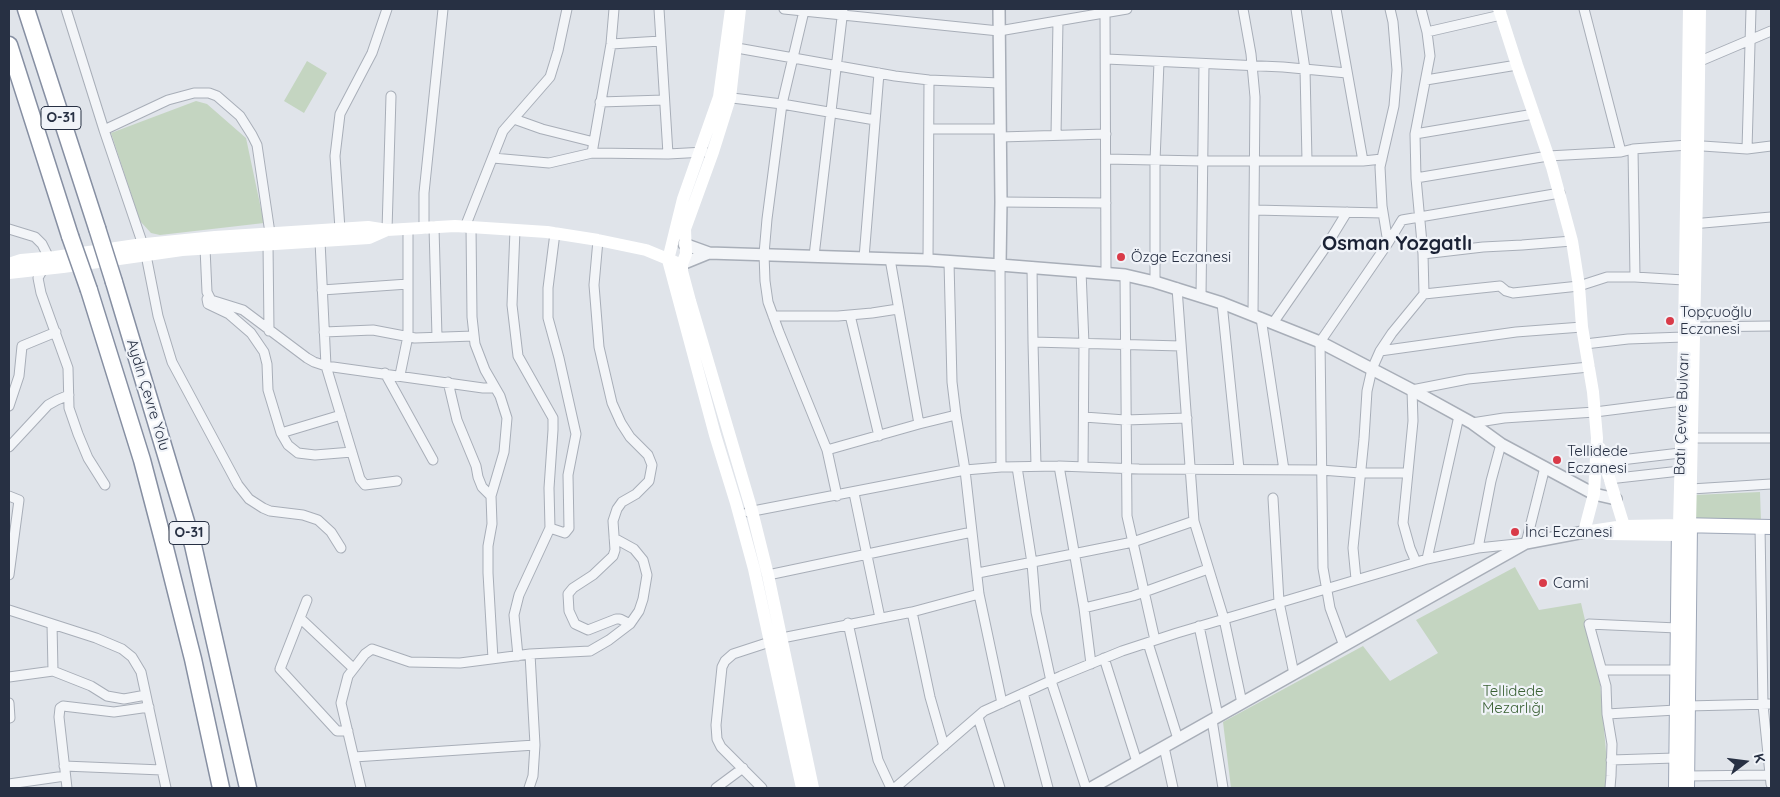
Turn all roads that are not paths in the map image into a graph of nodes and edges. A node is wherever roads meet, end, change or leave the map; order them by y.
1 (26, 9) edge
2 (66, 9) edge
3 (387, 9) edge
4 (443, 9) edge
5 (567, 9) edge
6 (614, 9) edge
7 (659, 9) edge
8 (732, 9) edge
9 (740, 9) edge
10 (784, 9) edge
11 (999, 9) edge
12 (1127, 9) edge
13 (1243, 9) edge
14 (1296, 9) edge
15 (1336, 9) edge
16 (1390, 9) edge
17 (1421, 9) edge
18 (1584, 9) edge
19 (1690, 9) edge
20 (1700, 9) edge
21 (1751, 9) edge
22 (804, 11) junction
23 (1105, 11) edge
24 (843, 12) edge
25 (1500, 12) edge
26 (1058, 21) junction
27 (999, 31) junction
28 (1771, 31) edge
29 (1427, 32) junction
30 (1751, 39) junction
31 (661, 41) junction
32 (611, 44) junction
33 (9, 46) edge
34 (736, 48) junction
35 (793, 59) junction
36 (1106, 59) junction
37 (1159, 62) junction
38 (1698, 62) junction
39 (1204, 64) junction
40 (1517, 65) junction
41 (837, 66) junction
42 (1252, 66) junction
43 (1305, 69) junction
44 (879, 73) junction
45 (1347, 73) junction
46 (929, 80) junction
47 (1426, 80) junction
48 (1000, 83) junction
49 (391, 96) dead end
50 (724, 98) junction
51 (664, 100) junction
52 (600, 102) junction
53 (782, 104) junction
54 (831, 113) junction
55 (1534, 114) junction
56 (514, 119) junction
57 (875, 120) junction
58 (930, 129) junction
59 (104, 130) junction
60 (1000, 133) junction
61 (1106, 134) junction
62 (1414, 134) junction
63 (1056, 135) junction
64 (594, 142) junction
65 (1693, 145) junction
66 (1771, 146) edge
67 (1747, 148) junction
68 (1633, 149) junction
69 (706, 152) junction
70 (1621, 152) junction
71 (592, 153) junction
72 (668, 154) junction
73 (1548, 156) junction
74 (493, 158) junction
75 (1106, 159) junction
76 (1382, 159) junction
77 (1155, 160) junction
78 (1254, 160) junction
79 (1363, 160) junction
80 (1202, 161) junction
81 (1307, 161) junction
82 (1416, 178) junction
83 (1560, 193) junction
84 (1001, 202) junction
85 (1106, 203) junction
86 (1254, 210) junction
87 (1347, 212) junction
88 (1383, 213) junction
89 (1419, 217) junction
90 (1771, 217) edge
91 (1691, 224) junction
92 (468, 227) junction
93 (429, 228) junction
94 (340, 229) junction
95 (408, 229) junction
96 (9, 230) edge
97 (387, 230) junction
98 (515, 230) junction
99 (555, 233) junction
100 (269, 238) junction
101 (320, 240) junction
102 (598, 240) junction
103 (1572, 241) junction
104 (1388, 243) junction
105 (670, 244) junction
106 (684, 244) junction
107 (205, 248) junction
108 (144, 250) junction
109 (646, 250) junction
110 (709, 253) junction
111 (764, 254) junction
112 (1423, 254) junction
113 (814, 256) junction
114 (49, 258) junction
115 (864, 258) junction
116 (890, 259) junction
117 (668, 260) junction
118 (928, 260) junction
119 (949, 262) junction
120 (9, 264) edge
121 (682, 264) junction
122 (1000, 265) junction
123 (1032, 267) junction
124 (42, 269) junction
125 (1081, 271) junction
126 (9, 273) edge
127 (1106, 273) junction
128 (1125, 275) junction
129 (1635, 277) junction
130 (1690, 278) junction
131 (1155, 282) junction
132 (408, 284) junction
133 (1579, 286) junction
134 (1177, 288) junction
135 (322, 290) junction
136 (207, 292) junction
137 (1424, 294) junction
138 (1201, 296) junction
139 (1222, 303) junction
140 (898, 309) junction
141 (850, 315) junction
142 (773, 316) junction
143 (1257, 316) junction
144 (1273, 323) junction
145 (1771, 326) edge
146 (1582, 327) junction
147 (1694, 327) junction
148 (269, 330) junction
149 (56, 332) junction
150 (324, 332) junction
151 (408, 336) junction
152 (474, 336) junction
153 (437, 337) junction
154 (1684, 337) junction
155 (1033, 342) junction
156 (1320, 342) junction
157 (1084, 344) junction
158 (1585, 344) junction
159 (1124, 345) junction
160 (1181, 346) junction
161 (1380, 351) junction
162 (326, 366) junction
163 (1589, 367) junction
164 (1372, 369) junction
165 (385, 373) junction
166 (400, 375) junction
167 (448, 382) junction
168 (495, 388) junction
169 (1412, 390) junction
170 (69, 395) junction
171 (1682, 402) junction
172 (9, 406) edge
173 (1595, 412) junction
174 (340, 415) junction
175 (956, 415) junction
176 (1459, 416) junction
177 (1084, 417) junction
178 (1187, 418) junction
179 (1125, 420) junction
180 (1472, 423) junction
181 (918, 424) junction
182 (281, 433) junction
183 (879, 436) junction
184 (1597, 438) junction
185 (1692, 438) junction
186 (1771, 438) edge
187 (1501, 444) junction
188 (9, 447) edge
189 (826, 450) junction
190 (352, 452) junction
191 (1680, 453) junction
192 (433, 460) dead end
193 (1604, 462) junction
194 (1017, 466) junction
195 (1036, 466) junction
196 (1059, 466) junction
197 (1001, 467) junction
198 (1083, 467) junction
199 (1126, 468) junction
200 (1545, 468) junction
201 (1189, 469) junction
202 (1240, 469) junction
203 (965, 470) junction
204 (1284, 470) junction
205 (1321, 470) junction
206 (1680, 471) junction
207 (1360, 473) junction
208 (1408, 474) junction
209 (1609, 479) junction
210 (397, 481) dead end
211 (1771, 484) edge
212 (105, 485) dead end
213 (1691, 489) junction
214 (854, 493) junction
215 (1594, 494) junction
216 (9, 496) edge
217 (491, 496) junction
218 (837, 496) junction
219 (1273, 498) dead end
220 (1616, 499) junction
221 (752, 511) junction
222 (739, 514) junction
223 (1194, 521) junction
224 (550, 528) junction
225 (1625, 530) junction
226 (1684, 530) junction
227 (1766, 531) edge
228 (972, 532) junction
229 (1584, 532) junction
230 (614, 538) junction
231 (1133, 542) junction
232 (1526, 543) junction
233 (341, 548) dead end
234 (1478, 548) junction
235 (866, 554) junction
236 (1074, 555) junction
237 (1427, 559) junction
238 (1416, 562) junction
239 (1032, 563) junction
240 (1208, 569) junction
241 (978, 573) junction
242 (9, 575) edge
243 (768, 575) junction
244 (1356, 579) junction
245 (1326, 588) junction
246 (1145, 592) junction
247 (979, 594) junction
248 (307, 600) dead end
249 (1278, 602) junction
250 (1084, 608) junction
251 (9, 610) edge
252 (912, 612) junction
253 (300, 618) junction
254 (880, 618) junction
255 (1224, 618) junction
256 (848, 623) junction
257 (52, 624) junction
258 (630, 624) junction
259 (1761, 625) junction
260 (1771, 625) edge
261 (1199, 626) junction
262 (1677, 628) junction
263 (776, 640) junction
264 (1151, 641) junction
265 (1344, 646) junction
266 (530, 654) junction
267 (518, 656) junction
268 (1104, 658) junction
269 (493, 659) junction
270 (1091, 664) junction
271 (354, 668) junction
272 (1602, 670) junction
273 (1677, 670) junction
274 (53, 671) junction
275 (1294, 674) junction
276 (9, 677) edge
277 (1051, 681) junction
278 (1022, 693) junction
279 (146, 695) junction
280 (9, 703) edge
281 (1002, 703) junction
282 (1242, 703) junction
283 (1767, 705) edge
284 (149, 707) junction
285 (1681, 708) junction
286 (1608, 714) junction
287 (978, 717) junction
288 (9, 718) edge
289 (1215, 718) junction
290 (348, 731) junction
291 (1178, 739) junction
292 (534, 745) junction
293 (944, 746) junction
294 (1164, 747) junction
295 (354, 758) junction
296 (1675, 758) junction
297 (1611, 760) junction
298 (1138, 762) junction
299 (743, 768) junction
300 (162, 770) junction
301 (64, 771) junction
302 (1770, 780) edge
303 (1687, 782) edge
304 (9, 784) edge
305 (66, 788) edge
306 (166, 788) edge
307 (221, 788) edge
308 (248, 788) edge
309 (361, 788) edge
310 (529, 788) edge
311 (717, 788) edge
312 (762, 788) edge
313 (802, 788) edge
314 (813, 788) edge
315 (891, 788) edge
316 (895, 788) edge
317 (1000, 788) edge
318 (1048, 788) edge
319 (1086, 788) edge
320 (1091, 788) edge
321 (1173, 788) edge
322 (1223, 788) edge
323 (1610, 788) edge
324 (1676, 788) edge

1 - 308 highway, Aydın Çevre Yolu / O-31, bridge
2 - 59 street
3 - 94 street
4 - 93 street
5 - 56 street
6 - 32 street
7 - 31 street
8 - 50 main road
9 - 34 main road
10 - 22 street
11 - 27 street
12 - 23 street
13 - 42 street
14 - 43 street
15 - 45 street
16 - 76 street
17 - 29 street
18 - 70 street
19 - 65 main road, Batı Çevre Bulvarı
20 - 38 main road, Batı Çevre Bulvarı
21 - 30 street
22 - 24 street
22 - 35 street
23 - 26 street
23 - 36 street
24 - 27 street
24 - 41 street
25 - 29 street
25 - 40 main road
26 - 27 street
26 - 63 street
27 - 48 street
28 - 30 street
29 - 47 street
30 - 38 street
30 - 67 street
31 - 32 street
31 - 51 street
32 - 52 street
33 - 307 highway, Aydın Çevre Yolu / O-31, bridge
34 - 35 street
34 - 50 main road
35 - 41 street
35 - 53 street
36 - 37 street
36 - 61 street
37 - 39 street
37 - 77 street
38 - 65 main road, Batı Çevre Bulvarı
39 - 42 street
39 - 80 street
40 - 47 street
40 - 55 main road
41 - 44 street
41 - 54 street
42 - 43 street
42 - 78 street
43 - 45 street
43 - 81 street
44 - 46 street
44 - 57 street
45 - 79 street
46 - 48 street
46 - 58 street
47 - 62 street
48 - 60 street
49 - 97 street
50 - 53 street
50 - 69 main road
51 - 52 street
51 - 72 street
52 - 64 street
53 - 54 street
53 - 111 street
54 - 57 street
54 - 113 street
55 - 62 street
55 - 73 main road
56 - 64 street
56 - 74 street
57 - 115 street
58 - 60 street
58 - 118 street
59 - 100 street
59 - 108 street
60 - 63 street
60 - 84 street
61 - 63 street
61 - 75 street
62 - 82 street
64 - 71 street
65 - 67 street
65 - 68 street
65 - 91 main road, Batı Çevre Bulvarı
66 - 67 street
68 - 70 street
68 - 129 street
69 - 72 street
69 - 105 main road
69 - 106 main road
70 - 73 street
71 - 72 street
71 - 74 street
73 - 82 street
73 - 83 main road
74 - 92 street
75 - 77 street
75 - 85 street
76 - 79 street
76 - 88 street
77 - 80 street
77 - 131 street
78 - 80 street
78 - 81 street
78 - 86 street
79 - 81 street
80 - 138 street
82 - 89 street
83 - 89 street
83 - 103 main road
84 - 85 street
84 - 122 street
85 - 127 street
86 - 87 street
86 - 143 street
87 - 88 street
87 - 144 street
88 - 104 street
89 - 104 street
89 - 112 street
90 - 91 street
91 - 130 main road, Batı Çevre Bulvarı
92 - 93 main road
92 - 98 main road
92 - 152 street
93 - 95 main road
93 - 153 street
94 - 97 main road
94 - 100 main road
95 - 97 main road
95 - 132 street
96 - 114 street
97 - 101 main road
98 - 99 main road
98 - 224 street
99 - 102 main road
99 - 224 street
100 - 101 main road
100 - 107 main road
100 - 108 main road
100 - 148 street
101 - 135 street
102 - 109 main road
102 - 230 street
103 - 112 street
103 - 133 main road
104 - 156 street
105 - 106 main road
105 - 109 main road
105 - 117 main road
106 - 110 street
106 - 121 main road
107 - 108 main road
107 - 136 street
108 - 114 main road
108 - 124 main road
108 - 233 street
109 - 117 main road
110 - 111 street
110 - 121 street
111 - 113 street
111 - 142 street
112 - 137 street
113 - 115 street
114 - 120 main road
115 - 116 street
116 - 118 street
116 - 140 street
117 - 121 main road
117 - 222 main road
118 - 119 street
119 - 122 street
119 - 175 street
121 - 221 main road
122 - 123 street
122 - 197 street
123 - 125 street
123 - 155 street
124 - 126 main road
124 - 149 street
125 - 127 street
125 - 157 street
127 - 128 street
128 - 131 street
128 - 159 street
129 - 130 street
129 - 133 street
130 - 147 main road, Batı Çevre Bulvarı
130 - 154 main road, Batı Çevre Bulvarı
131 - 134 street
132 - 135 street
132 - 151 street
133 - 137 street
133 - 146 main road
134 - 138 street
134 - 160 street
135 - 150 street
136 - 148 street
136 - 182 street
137 - 161 street
138 - 139 street
139 - 143 street
139 - 202 street
140 - 141 street
140 - 181 street
141 - 142 street
141 - 183 street
142 - 189 street
143 - 144 street
143 - 204 street
144 - 156 street
145 - 147 street
146 - 158 main road
146 - 161 street
147 - 154 street
147 - 185 main road, Batı Çevre Bulvarı
148 - 162 street
149 - 170 street
149 - 172 street
150 - 151 street
150 - 162 street
151 - 153 street
151 - 166 street
152 - 153 street
152 - 168 street
154 - 158 street
154 - 171 main road, Batı Çevre Bulvarı
155 - 157 street
155 - 195 street
156 - 164 street
156 - 205 street
157 - 159 street
157 - 177 street
158 - 163 main road
159 - 160 street
159 - 179 street
160 - 178 street
161 - 164 street
162 - 165 street
162 - 174 street
163 - 169 street
163 - 173 main road
164 - 169 street
164 - 207 street
165 - 166 street
165 - 192 street
166 - 167 street
167 - 168 street
167 - 217 street
168 - 217 street
169 - 176 street
169 - 208 street
170 - 188 street
170 - 212 street
171 - 173 street
171 - 191 main road, Batı Çevre Bulvarı
173 - 180 street
173 - 184 main road
174 - 182 street
174 - 190 street
175 - 181 street
175 - 203 street
176 - 180 street
176 - 237 street
177 - 179 street
177 - 198 street
178 - 179 street
178 - 201 street
179 - 199 street
180 - 187 street
181 - 183 street
182 - 190 street
183 - 189 street
184 - 193 main road
184 - 215 main road
185 - 186 street
185 - 213 main road, Batı Çevre Bulvarı
187 - 200 street
187 - 234 street
189 - 218 street
190 - 210 street
191 - 193 street
191 - 206 main road, Batı Çevre Bulvarı
193 - 209 main road
194 - 195 street
194 - 197 street
194 - 239 street
195 - 196 street
196 - 198 street
196 - 236 street
197 - 203 street
198 - 199 street
199 - 201 street
199 - 231 street
200 - 215 street
200 - 232 street
201 - 202 street
201 - 223 street
202 - 204 street
203 - 214 street
203 - 228 street
204 - 205 street
205 - 207 street
205 - 245 street
206 - 209 street
206 - 226 main road, Batı Çevre Bulvarı
207 - 208 street
207 - 244 street
208 - 238 street
209 - 220 main road
211 - 213 street
213 - 226 main road, Batı Çevre Bulvarı
214 - 218 street
214 - 235 street
215 - 220 street
215 - 229 main road
216 - 242 street
217 - 269 street
218 - 221 street
219 - 249 street
220 - 225 main road
221 - 222 street
221 - 243 main road
222 - 263 main road
223 - 231 street
223 - 240 street
224 - 267 street
225 - 226 main road
225 - 229 main road
226 - 227 main road
226 - 262 main road, Batı Çevre Bulvarı
226 - 285 main road, Batı Çevre Bulvarı
227 - 259 street
228 - 235 street
228 - 241 street
229 - 232 street
230 - 258 street
230 - 258 street
231 - 236 street
231 - 246 street
232 - 234 street
232 - 265 street
234 - 237 street
235 - 243 street
235 - 254 street
236 - 239 street
236 - 250 street
237 - 238 street
238 - 244 street
239 - 241 street
239 - 277 street
240 - 246 street
240 - 255 street
241 - 247 street
243 - 263 main road
244 - 245 street
245 - 249 street
245 - 265 street
246 - 250 street
246 - 264 street
247 - 252 street
247 - 281 street
248 - 253 street
249 - 255 street
249 - 275 street
250 - 270 street
251 - 257 street
252 - 254 street
252 - 293 street
253 - 271 street
253 - 290 street
254 - 256 street
255 - 261 street
255 - 282 street
256 - 263 street
256 - 315 street
257 - 274 street
257 - 279 street
258 - 266 street
259 - 260 street
259 - 283 street
261 - 264 street
261 - 289 street
262 - 272 street
262 - 273 main road, Batı Çevre Bulvarı
263 - 299 street
263 - 313 main road
263 - 314 main road
264 - 268 street
264 - 291 street
265 - 275 street
266 - 267 street
266 - 292 street
267 - 269 street
268 - 270 street
268 - 298 street
269 - 271 street
270 - 277 street
271 - 290 street
272 - 273 street
272 - 286 street
273 - 285 main road, Batı Çevre Bulvarı
274 - 276 street
274 - 279 street
275 - 282 street
277 - 278 street
277 - 319 street
278 - 281 street
278 - 318 street
279 - 284 street
280 - 288 street
281 - 287 street
282 - 289 street
283 - 285 street
283 - 302 street
284 - 300 street
284 - 301 street
285 - 286 street
285 - 296 main road, Batı Çevre Bulvarı
285 - 303 main road, Batı Çevre Bulvarı
286 - 297 street
287 - 293 street
287 - 317 street
289 - 291 street
289 - 322 street
290 - 295 street
291 - 294 street
292 - 295 street
292 - 310 street
293 - 316 street
294 - 298 street
294 - 321 street
295 - 309 street
296 - 297 street
296 - 324 main road, Batı Çevre Bulvarı
297 - 323 street
298 - 320 street
299 - 311 street
299 - 312 street
300 - 301 street
300 - 306 street
301 - 304 street
301 - 305 street
302 - 303 street

